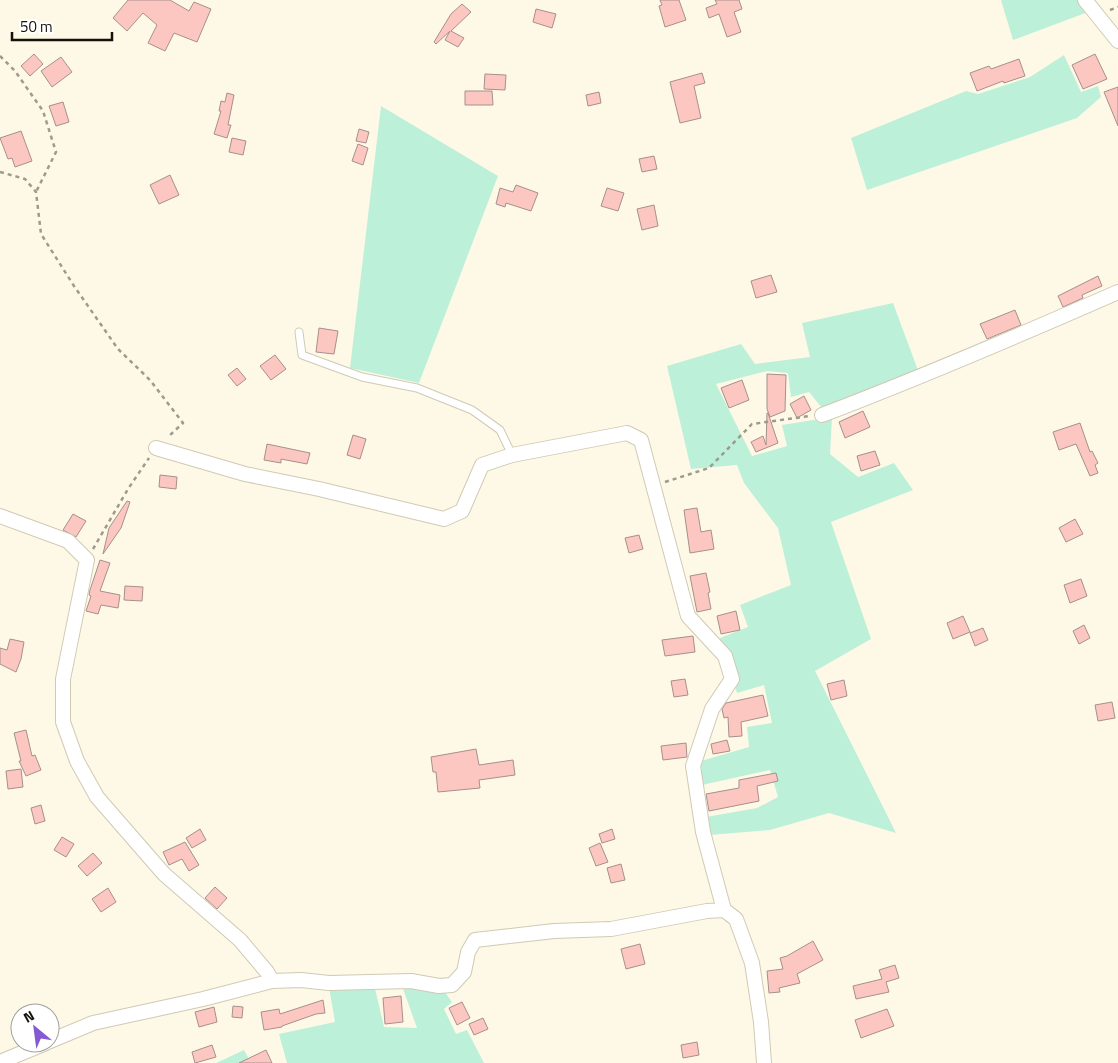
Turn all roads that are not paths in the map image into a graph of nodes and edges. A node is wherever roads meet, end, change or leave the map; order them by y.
1 (1085, 0) edge
2 (1118, 42) edge
3 (1118, 292) edge
4 (299, 332) dead end
5 (822, 415) road end
6 (156, 448) road end
7 (512, 455) junction
8 (0, 516) edge
9 (724, 910) junction
10 (272, 981) junction
11 (60, 1037) edge
12 (22, 1053) edge
13 (0, 1062) edge
14 (764, 1063) edge

1 - 2 street
3 - 5 street
4 - 7 lane
6 - 7 street
7 - 9 street
8 - 10 street
9 - 10 street
9 - 14 street
10 - 11 street
12 - 13 street

